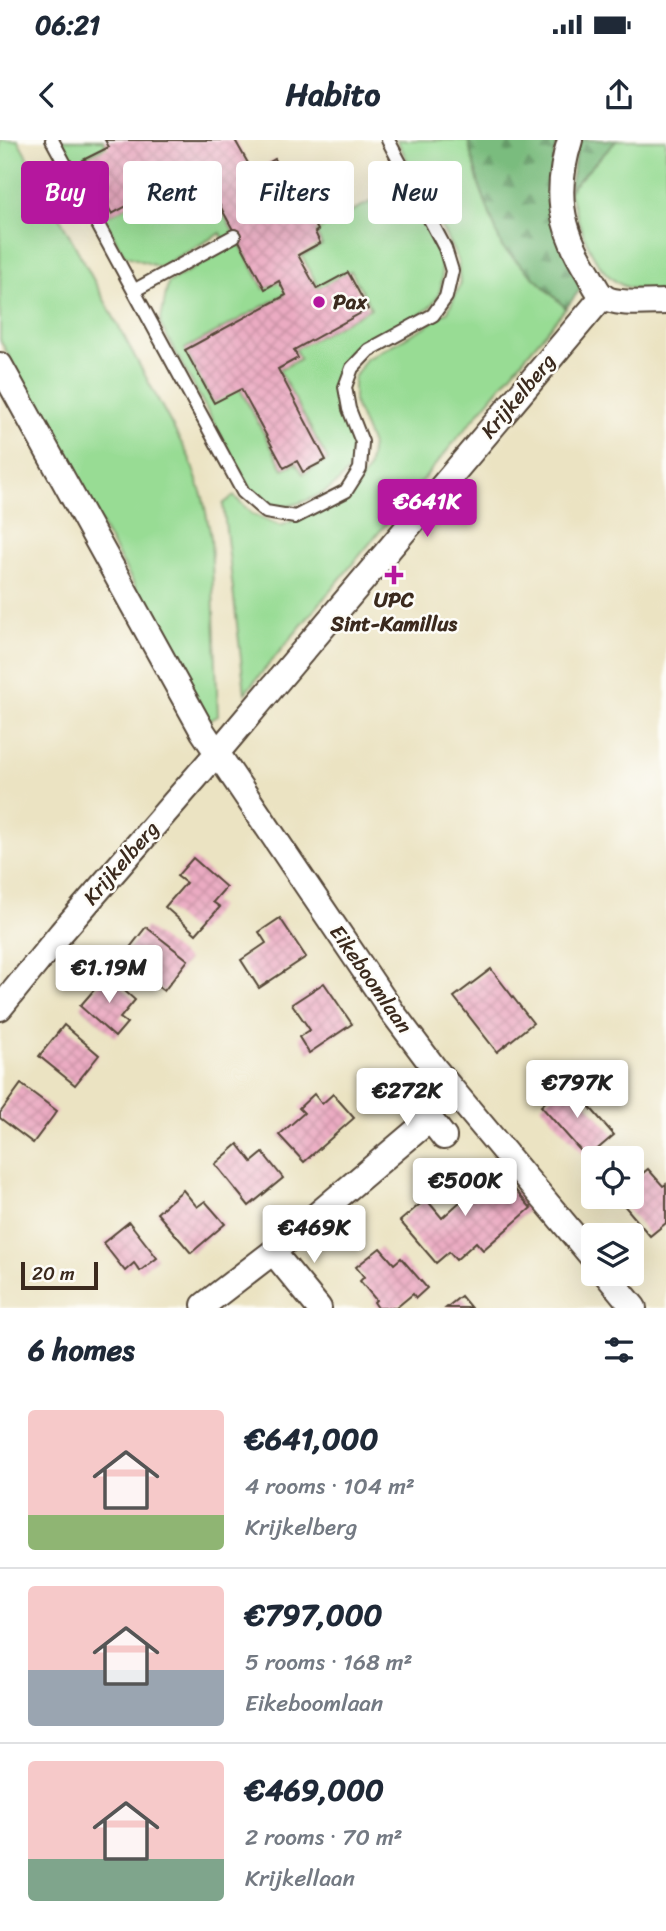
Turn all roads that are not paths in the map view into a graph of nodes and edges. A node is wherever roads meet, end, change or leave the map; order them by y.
1 (52, 140) edge
2 (388, 140) edge
3 (570, 140) edge
4 (234, 236) dead end
5 (135, 290) junction
6 (603, 296) junction
7 (666, 302) edge
8 (0, 365) edge
9 (217, 752) junction
10 (0, 1008) edge
11 (407, 1090) dead end
12 (581, 1244) edge
13 (273, 1252) junction
14 (616, 1286) edge
15 (204, 1304) dead end
16 (320, 1308) edge
17 (634, 1308) edge

1 - 5 lane
2 - 5 lane
3 - 6 street
4 - 5 lane
6 - 7 street
6 - 9 street, Krijkelberg
8 - 9 street
9 - 10 street, Krijkelberg
9 - 12 street, Eikeboomlaan
11 - 13 street
13 - 15 street
13 - 16 street
14 - 17 street

